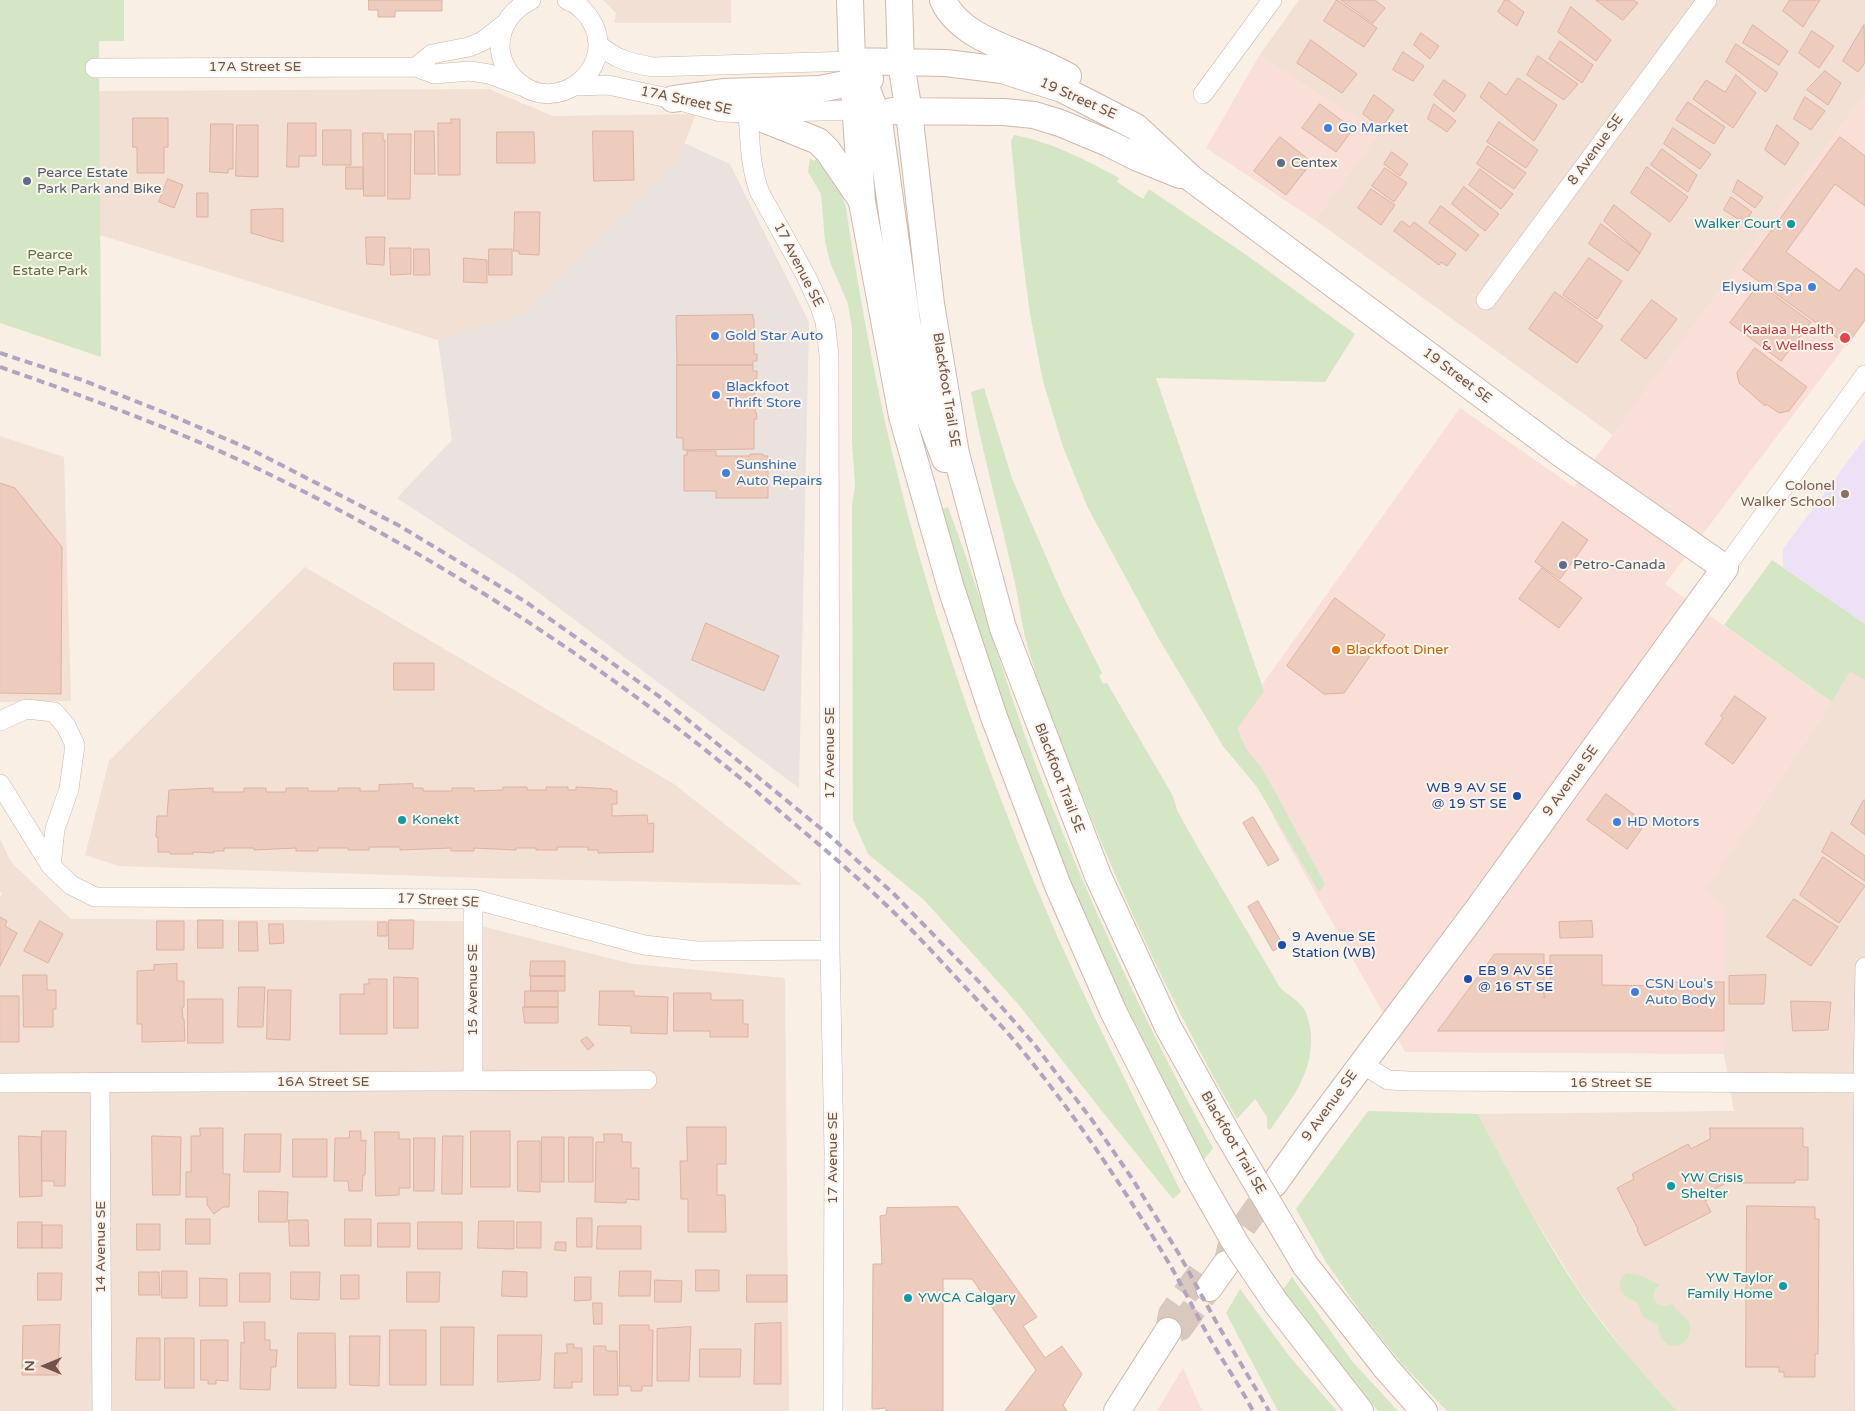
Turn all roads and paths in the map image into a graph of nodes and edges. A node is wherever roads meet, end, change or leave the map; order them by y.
1 (531, 0) edge
2 (567, 0) edge
3 (850, 0) edge
4 (899, 0) edge
5 (943, 0) edge
6 (1272, 0) edge
7 (1707, 0) edge
8 (506, 23) junction
9 (598, 44) junction
10 (901, 63) junction
11 (416, 67) junction
12 (95, 68) dead end
13 (856, 75) junction
14 (522, 86) junction
15 (577, 86) junction
16 (1203, 94) dead end
17 (673, 98) junction
18 (865, 110) junction
19 (909, 112) junction
20 (748, 113) junction
21 (1136, 127) junction
22 (1192, 180) junction
23 (862, 202) junction
24 (1486, 300) dead end
25 (1865, 375) edge
26 (984, 564) junction
27 (1725, 568) junction
28 (0, 721) edge
29 (0, 784) edge
30 (51, 866) junction
31 (473, 899) junction
32 (830, 950) junction
33 (1865, 967) edge
34 (1362, 1064) junction
35 (647, 1080) dead end
36 (473, 1081) junction
37 (0, 1083) edge
38 (100, 1083) junction
39 (1864, 1083) edge
40 (1274, 1184) tunnel mouth
41 (1221, 1257) tunnel mouth
42 (1204, 1280) tunnel mouth
43 (1168, 1331) dead end
44 (102, 1411) edge
45 (833, 1411) edge
46 (1117, 1411) edge
47 (1360, 1411) edge
48 (1424, 1411) edge
49 (1864, 1411) edge

1 - 8 street
2 - 9 street
3 - 13 main road
4 - 10 main road
5 - 21 main road
6 - 16 street
7 - 24 street, 8 Avenue SE
8 - 11 street
8 - 14 street
9 - 13 street, 17A Street SE
9 - 15 street
10 - 13 main road, 19 Street SE
10 - 19 main road, Blackfoot Trail SE
10 - 21 main road, 19 Street SE
11 - 12 street, 17A Street SE
11 - 14 street, 17A Street SE
13 - 17 main road, 19 Street SE
13 - 18 main road
14 - 15 street, 17A Street SE
15 - 17 street, 17A Street SE
17 - 20 street, 17A Street SE
18 - 19 main road, 19 Street SE
18 - 20 street, 17A Street SE
18 - 23 main road
18 - 26 main road
19 - 22 main road, 19 Street SE
19 - 26 main road, Blackfoot Trail SE
20 - 23 main road
20 - 32 street, 17 Avenue SE
21 - 22 main road, 19 Street SE
22 - 27 main road, 19 Street SE
23 - 47 main road, bridge
25 - 27 street, 9 Avenue SE
26 - 48 main road, Blackfoot Trail SE, bridge
27 - 34 main road, 9 Avenue SE
28 - 30 street
29 - 30 street, 17 Street SE
30 - 31 street, 17 Street SE
31 - 32 street, 17 Street SE
31 - 36 street, 15 Avenue SE
32 - 45 street, 17 Avenue SE
33 - 39 street
34 - 39 street, 16 Street SE
34 - 40 main road, 9 Avenue SE
35 - 36 street, 16A Street SE
36 - 38 street, 16A Street SE
37 - 38 street, 16A Street SE
38 - 44 street, 14 Avenue SE
39 - 49 street
41 - 42 main road
43 - 46 main road

